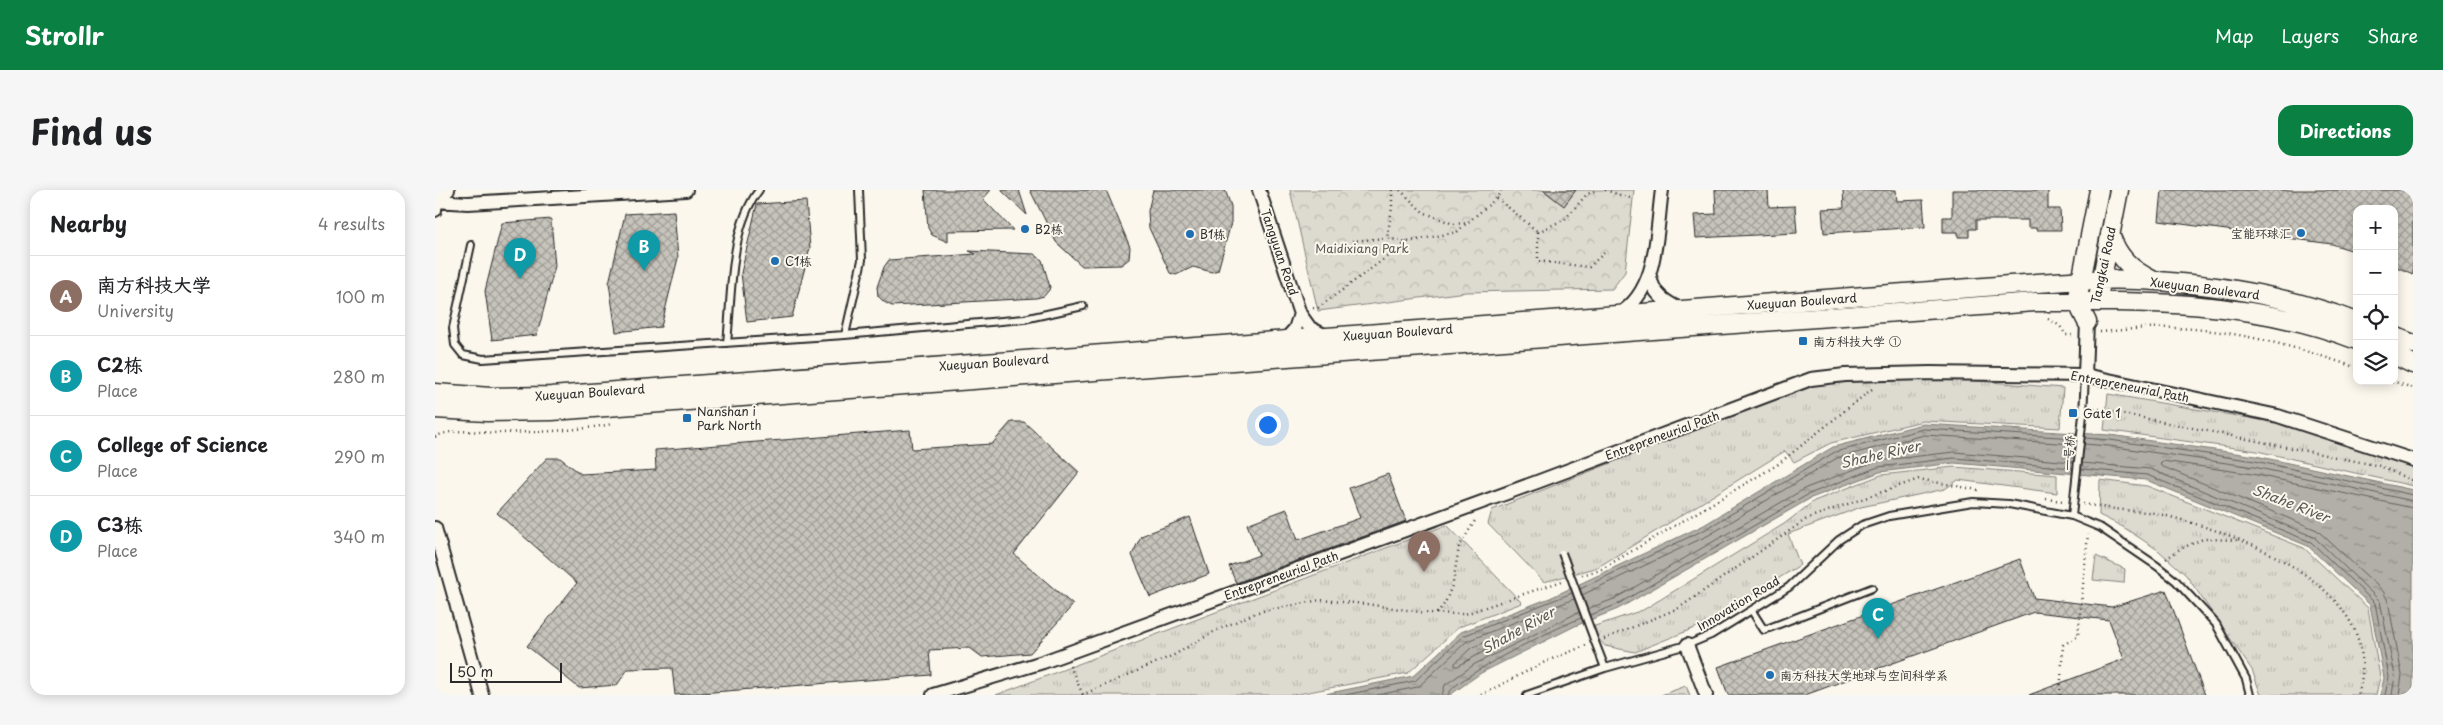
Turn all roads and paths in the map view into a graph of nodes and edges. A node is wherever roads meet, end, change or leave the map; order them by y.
1 (448, 190) edge
2 (686, 190) edge
3 (759, 190) edge
4 (859, 190) edge
5 (1259, 190) edge
6 (1392, 190) edge
7 (1400, 190) edge
8 (1501, 190) edge
9 (1598, 190) edge
10 (1605, 190) edge
11 (1662, 190) edge
12 (2099, 190) edge
13 (2119, 190) edge
14 (1497, 198) junction
15 (1633, 199) dead end
16 (435, 204) edge
17 (1467, 223) junction
18 (1538, 232) junction
19 (2110, 234) junction
20 (1387, 238) junction
21 (1352, 241) dead end
22 (1407, 242) junction
23 (471, 245) dead end
24 (1603, 252) dead end
25 (1649, 276) junction
26 (2101, 281) junction
27 (2155, 281) junction
28 (2081, 282) junction
29 (2077, 302) junction
30 (2097, 302) junction
31 (1083, 306) dead end
32 (1318, 308) dead end
33 (1682, 310) junction
34 (1300, 314) junction
35 (1617, 315) junction
36 (2353, 321) edge
37 (2087, 322) junction
38 (2110, 332) dead end
39 (845, 335) junction
40 (1328, 337) junction
41 (2398, 338) edge
42 (2353, 339) edge
43 (1285, 340) junction
44 (727, 343) junction
45 (2413, 344) edge
46 (2398, 357) edge
47 (2413, 364) edge
48 (2353, 367) edge
49 (1889, 374) junction
50 (2085, 375) junction
51 (2398, 383) edge
52 (2413, 388) edge
53 (435, 393) edge
54 (2084, 406) junction
55 (435, 409) edge
56 (2413, 460) edge
57 (2413, 481) edge
58 (1985, 491) dead end
59 (2039, 498) dead end
60 (1487, 500) junction
61 (2075, 503) junction
62 (2072, 516) junction
63 (2089, 522) junction
64 (435, 528) edge
65 (2244, 540) junction
66 (1562, 553) dead end
67 (2157, 566) junction
68 (1573, 578) dead end
69 (1564, 580) dead end
70 (1872, 588) dead end
71 (1752, 611) junction
72 (1437, 613) junction
73 (1595, 642) junction
74 (1687, 645) junction
75 (1065, 653) junction
76 (1605, 668) junction
77 (482, 695) edge
78 (933, 695) edge
79 (1083, 695) edge
80 (1481, 695) edge
81 (1527, 695) edge
82 (1706, 695) edge
83 (2060, 695) edge
84 (2250, 695) edge
85 (2359, 695) edge

1 - 16 street
2 - 16 street
3 - 44 lane
4 - 39 lane
5 - 34 street, Tangyuan Road
6 - 20 path
7 - 17 path
8 - 14 path
9 - 18 path
10 - 15 path
11 - 25 street
12 - 28 main road, Tangkai Road
13 - 19 main road, Tangkai Road
14 - 17 path
14 - 18 path
17 - 22 path
18 - 24 path
19 - 26 main road, Tangkai Road
19 - 27 main road
20 - 21 path
20 - 22 path
22 - 32 path
23 - 44 lane
25 - 33 street
25 - 35 street
26 - 27 main road, Xueyuan Boulevard
26 - 28 main road, Xueyuan Boulevard
26 - 30 main road, Tangkai Road
27 - 36 main road, Xueyuan Boulevard
28 - 29 main road, Tangkai Road
28 - 33 main road, Xueyuan Boulevard
29 - 30 main road, Xueyuan Boulevard
29 - 37 main road, Tangkai Road
29 - 55 main road, Xueyuan Boulevard
30 - 37 main road, Tangkai Road
30 - 42 main road, Xueyuan Boulevard
31 - 39 lane
33 - 35 main road, Xueyuan Boulevard
34 - 40 street, Tangyuan Road
34 - 43 street
35 - 40 main road, Xueyuan Boulevard
37 - 50 street
38 - 48 path
39 - 44 lane
40 - 43 main road, Xueyuan Boulevard
41 - 45 main road
43 - 53 main road, Xueyuan Boulevard
46 - 47 main road
49 - 50 street, Entrepreneurial Path
49 - 60 street, Entrepreneurial Path
49 - 68 path
50 - 54 lane, 一号桥
50 - 56 street, Entrepreneurial Path
51 - 52 path
54 - 57 path
54 - 61 lane, 一号桥
58 - 73 path
59 - 61 path
60 - 72 path
60 - 75 street, Entrepreneurial Path
61 - 62 lane, 一号桥
61 - 65 path
62 - 63 lane, Innovation Road
62 - 71 lane, Innovation Road
63 - 67 lane, Innovation Road
63 - 83 path
64 - 77 street
65 - 67 path
65 - 85 path
66 - 73 lane, bridge
67 - 84 lane, Innovation Road
69 - 72 path
70 - 71 lane
71 - 74 lane, Innovation Road
72 - 79 path
73 - 76 lane
73 - 80 path
74 - 76 lane, Innovation Road
74 - 82 street
75 - 78 street, Entrepreneurial Path
75 - 79 path
76 - 81 lane, Innovation Road

